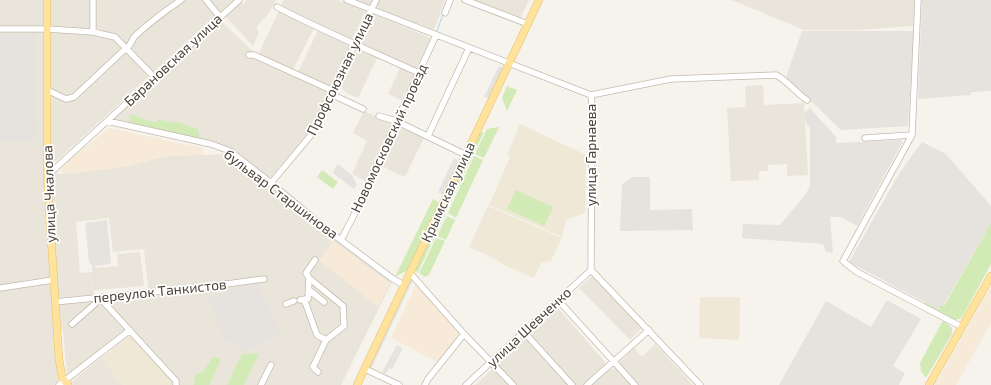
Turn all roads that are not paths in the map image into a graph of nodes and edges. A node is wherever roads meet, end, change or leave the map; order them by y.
1 (47, 0) edge
2 (93, 0) edge
3 (181, 0) edge
4 (206, 0) edge
5 (239, 0) edge
6 (347, 0) edge
7 (376, 0) edge
8 (450, 0) edge
9 (465, 0) edge
10 (539, 0) edge
11 (918, 0) edge
12 (277, 7) dead end
13 (371, 10) junction
14 (444, 13) dead end
15 (220, 17) junction
16 (528, 24) junction
17 (0, 29) edge
18 (48, 29) junction
19 (93, 32) junction
20 (436, 35) junction
21 (355, 44) junction
22 (468, 48) junction
23 (127, 49) junction
24 (250, 55) dead end
25 (509, 64) junction
26 (419, 73) junction
27 (154, 77) junction
28 (47, 90) junction
29 (330, 92) junction
30 (591, 95) junction
31 (807, 100) dead end
32 (363, 109) dead end
33 (380, 116) dead end
34 (107, 121) junction
35 (396, 121) junction
36 (912, 135) junction
37 (428, 136) junction
38 (865, 138) dead end
39 (466, 155) junction
40 (47, 176) junction
41 (271, 183) junction
42 (341, 240) junction
43 (315, 260) dead end
44 (591, 270) junction
45 (410, 273) junction
46 (991, 276) edge
47 (309, 278) junction
48 (264, 279) dead end
49 (53, 280) junction
50 (404, 285) junction
51 (0, 288) edge
52 (309, 290) junction
53 (99, 298) junction
54 (300, 300) junction
55 (558, 300) junction
56 (55, 302) junction
57 (324, 302) dead end
58 (286, 304) dead end
59 (72, 324) dead end
60 (962, 327) junction
61 (130, 330) junction
62 (649, 330) junction
63 (524, 332) junction
64 (464, 334) junction
65 (326, 340) junction
66 (613, 361) junction
67 (492, 362) junction
68 (271, 365) dead end
69 (365, 369) junction
70 (318, 372) dead end
71 (64, 384) edge
72 (176, 385) edge
73 (261, 385) edge
74 (357, 385) edge
75 (399, 385) edge
76 (425, 385) edge
77 (466, 385) edge
78 (513, 385) edge
79 (572, 385) edge
80 (587, 385) edge
81 (635, 385) edge
82 (700, 385) edge
83 (929, 385) edge

1 - 18 main road, улица Чкалова
2 - 19 street
3 - 23 street
4 - 15 street
5 - 15 street, Барановская улица
6 - 13 street, улица Гарнаева
7 - 13 street, Профсоюзная улица
8 - 14 street
9 - 16 street
10 - 16 main road, Крымская улица
11 - 36 street
12 - 21 street
13 - 20 street, улица Гарнаева
13 - 21 street, Профсоюзная улица
15 - 27 street, Барановская улица
16 - 25 main road, Крымская улица
17 - 18 street
18 - 19 street
18 - 28 main road, улица Чкалова
19 - 23 street
20 - 22 street, улица Гарнаева
20 - 26 street, Новомосковский проезд
21 - 26 street
21 - 29 street, Профсоюзная улица
22 - 25 street, улица Гарнаева
22 - 37 street
23 - 27 street
23 - 28 street
24 - 29 street
25 - 30 street, улица Гарнаева
25 - 39 main road, Крымская улица
26 - 35 street, Новомосковский проезд
27 - 34 street, Барановская улица
28 - 40 main road, улица Чкалова
29 - 32 street
29 - 41 street, Профсоюзная улица
30 - 31 street
30 - 44 street, улица Гарнаева
33 - 35 street
34 - 40 street
34 - 41 street, бульвар Старшинова
35 - 37 street
35 - 42 street, Новомосковский проезд
36 - 38 street
36 - 60 street
37 - 39 street
39 - 45 main road, Крымская улица
40 - 49 main road, улица Чкалова
41 - 42 street, бульвар Старшинова
42 - 50 street, бульвар Старшинова
43 - 47 street
44 - 55 street, улица Шевченко
44 - 62 street
45 - 50 main road, Крымская улица
45 - 64 street
46 - 60 main road
47 - 52 street
47 - 65 street
48 - 53 street, переулок Танкистов
49 - 51 street
49 - 56 main road, улица Чкалова
50 - 69 main road, Крымская улица
52 - 54 street
52 - 57 street
53 - 56 street, переулок Танкистов
53 - 59 street
53 - 61 street
54 - 58 street
54 - 65 street
55 - 63 street, улица Шевченко
55 - 66 street
56 - 71 main road, улица Чкалова
60 - 83 main road
61 - 71 street
61 - 72 street
62 - 66 street
62 - 82 street
63 - 67 street, улица Шевченко
63 - 79 street
64 - 67 street
64 - 76 street
65 - 70 street
66 - 80 street
66 - 81 street
67 - 77 street, улица Шевченко
67 - 78 street
68 - 73 street
69 - 74 main road, Крымская улица
69 - 75 street

